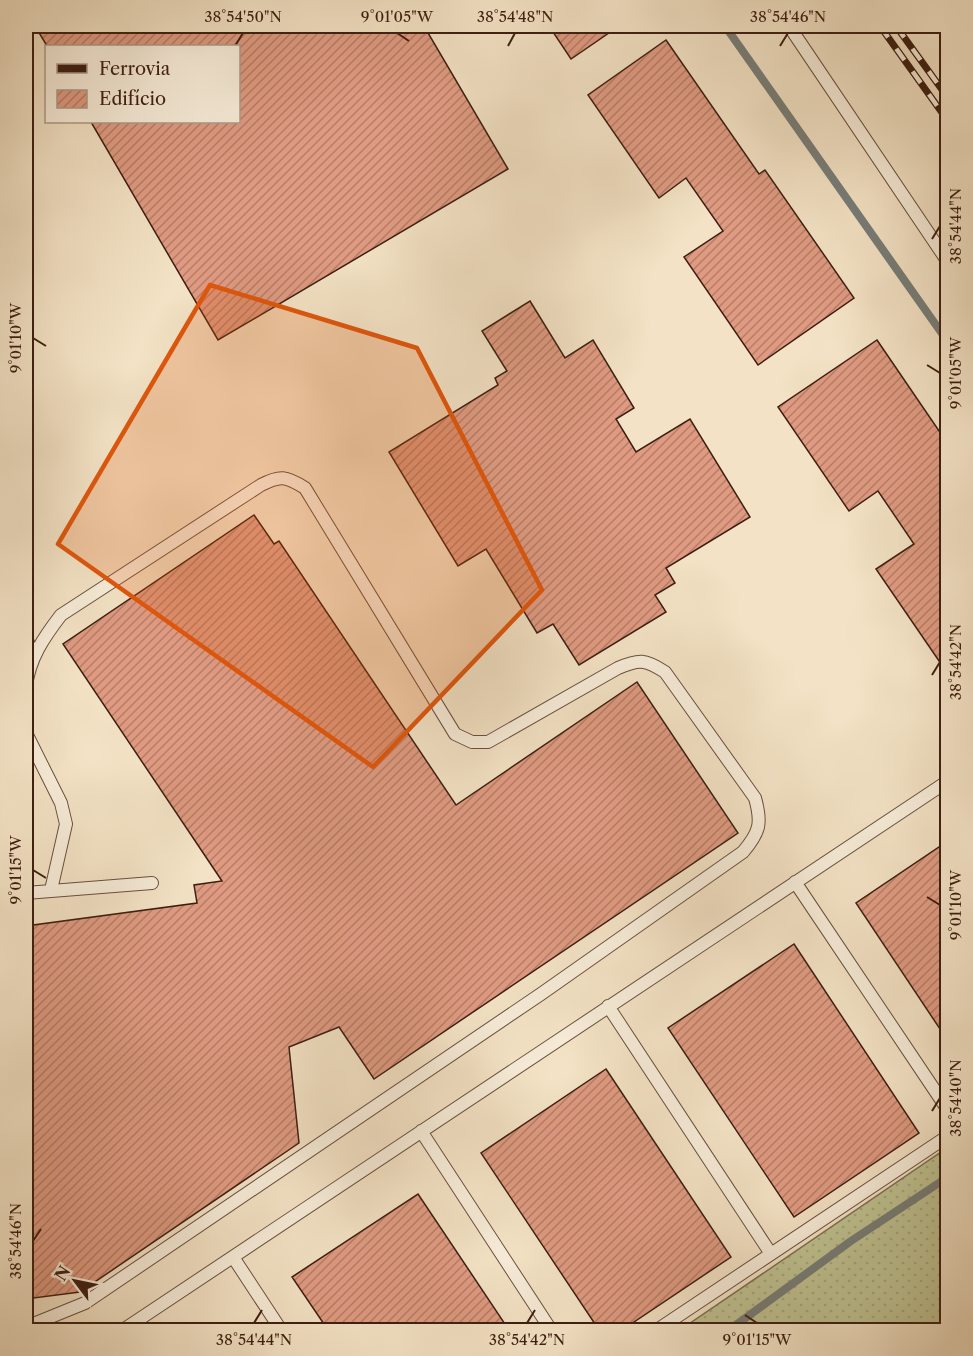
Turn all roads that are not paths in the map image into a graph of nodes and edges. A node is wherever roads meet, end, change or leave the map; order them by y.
1 (789, 26) edge
2 (948, 262) edge
3 (26, 639) edge
4 (34, 657) junction
5 (26, 687) edge
6 (26, 733) edge
7 (948, 781) edge
8 (795, 882) junction
9 (152, 883) dead end
10 (51, 890) junction
11 (26, 893) edge
12 (608, 1006) junction
13 (948, 1110) edge
14 (421, 1131) junction
15 (948, 1136) edge
16 (771, 1254) junction
17 (233, 1257) junction
18 (26, 1327) edge
19 (123, 1330) edge
20 (281, 1330) edge
21 (551, 1330) edge
22 (657, 1330) edge

1 - 2 lane
3 - 4 lane
4 - 5 lane
4 - 18 lane
6 - 10 lane
7 - 8 lane
8 - 12 lane
8 - 13 lane
9 - 10 lane
10 - 11 lane
12 - 14 lane
12 - 16 lane
14 - 17 lane
14 - 21 lane
15 - 16 lane
16 - 22 lane
17 - 19 lane
17 - 20 lane

